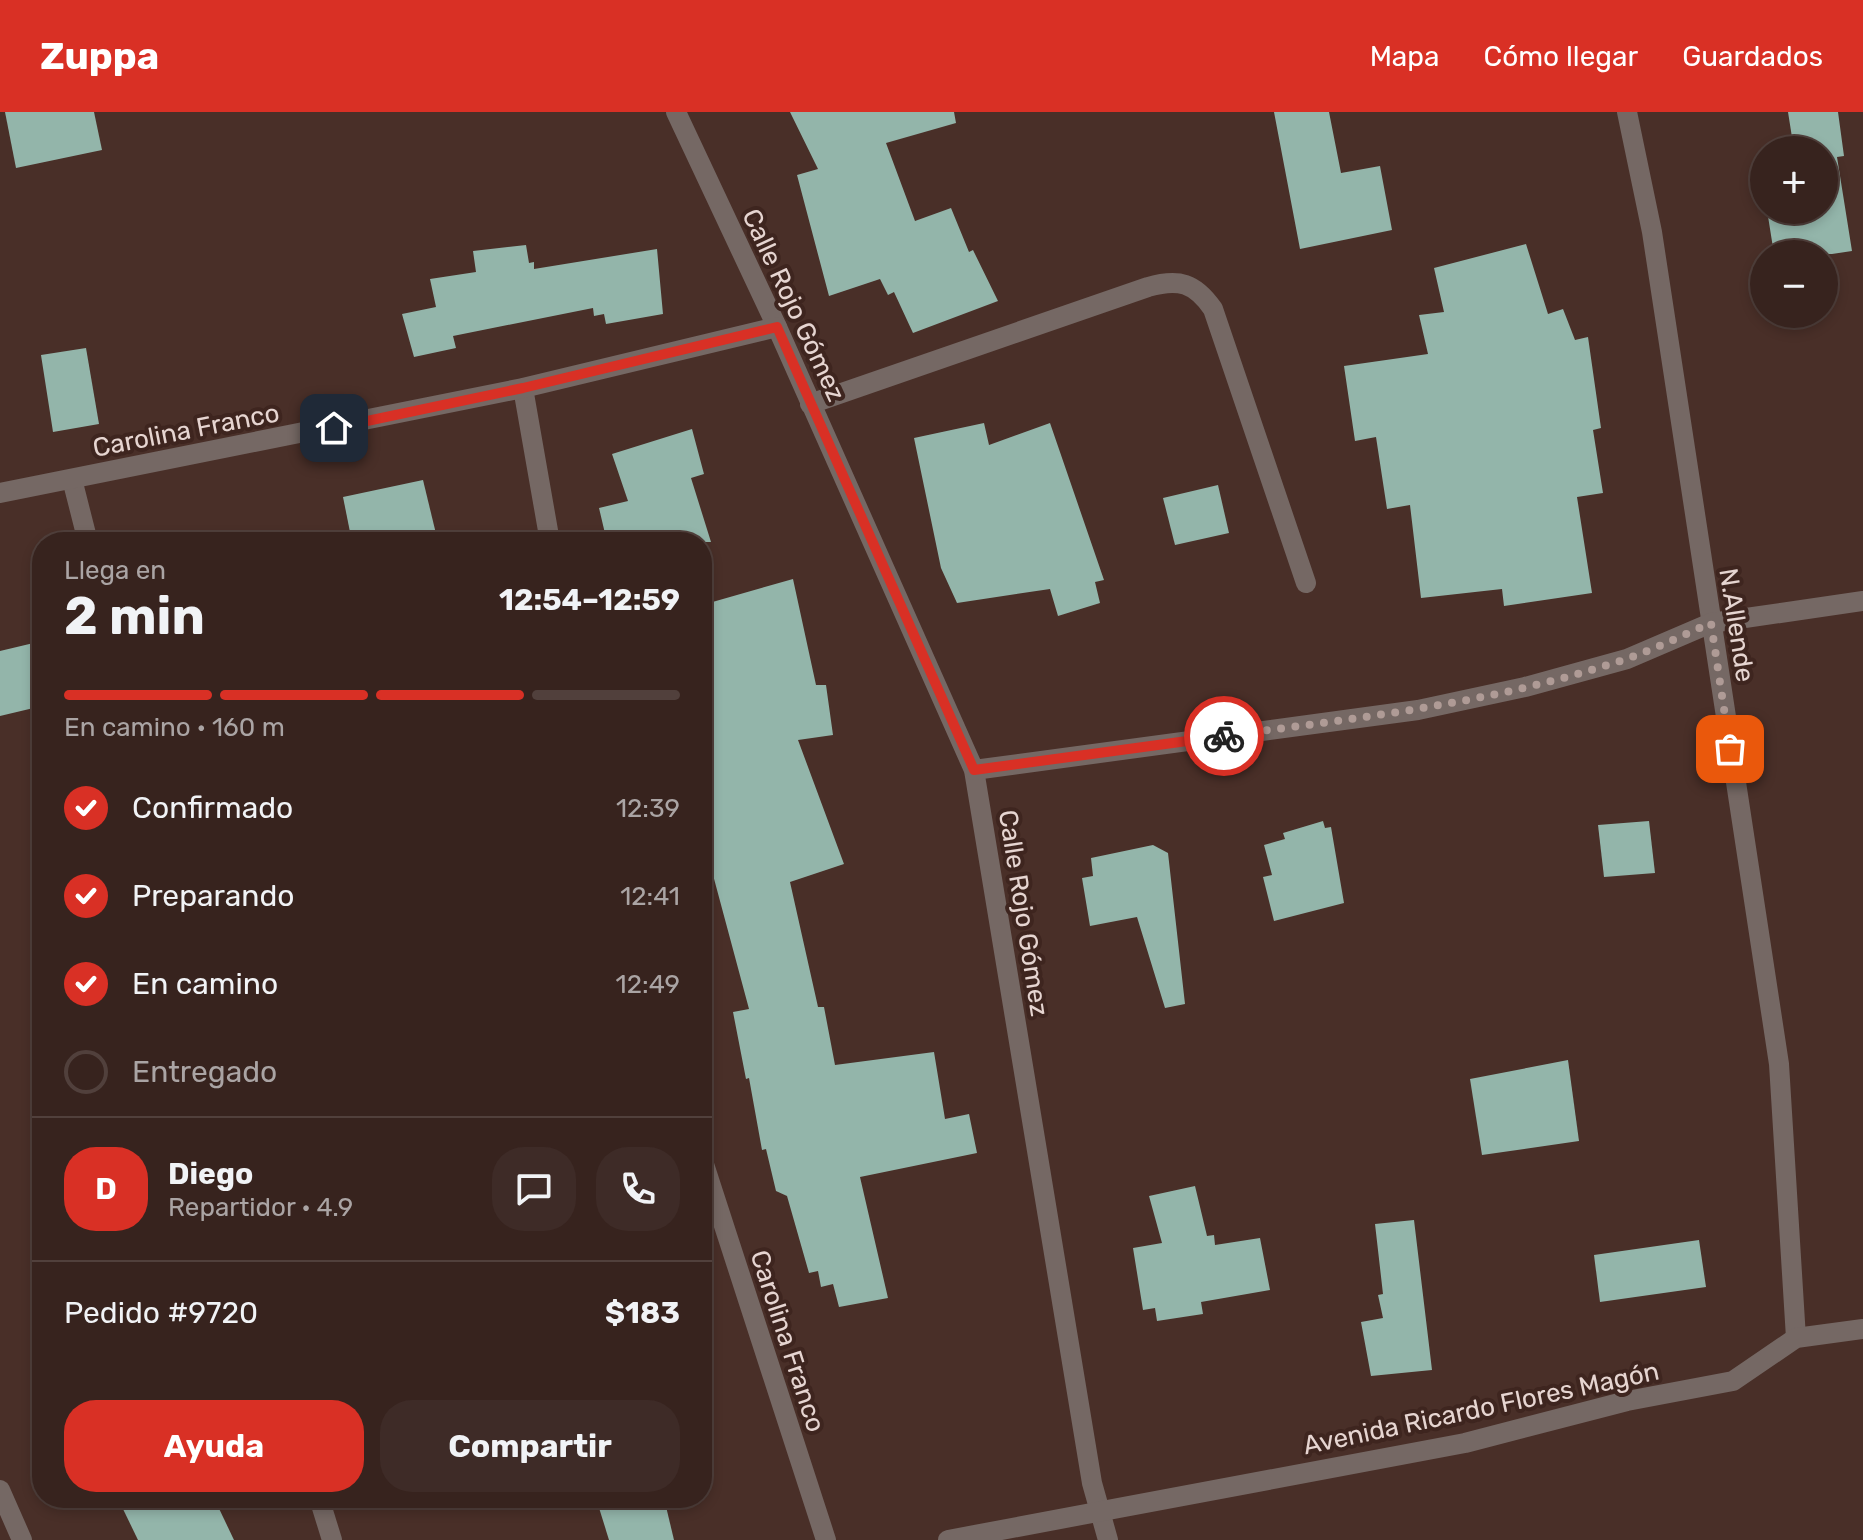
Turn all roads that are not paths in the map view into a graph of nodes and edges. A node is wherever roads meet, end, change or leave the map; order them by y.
1 (676, 112) edge
2 (1627, 112) edge
3 (777, 327) junction
4 (523, 388) junction
5 (810, 404) junction
6 (72, 479) junction
7 (0, 493) edge
8 (85, 532) edge
9 (548, 532) edge
10 (1306, 583) dead end
11 (1863, 601) edge
12 (1711, 623) junction
13 (974, 770) junction
14 (712, 1189) edge
15 (1863, 1329) edge
16 (1796, 1338) junction
17 (0, 1490) edge
18 (322, 1508) edge
19 (1099, 1513) junction
20 (22, 1540) edge
21 (332, 1540) edge
22 (826, 1540) edge
23 (948, 1540) edge
24 (1108, 1540) edge

1 - 3 street, Calle Rojo Gómez
2 - 12 street, N.Allende
3 - 4 street, Carolina Franco
3 - 5 street, Calle Rojo Gómez
4 - 6 street, Carolina Franco
4 - 9 street
5 - 10 street
5 - 13 street, Calle Rojo Gómez
6 - 7 street, Carolina Franco
6 - 8 street
11 - 12 street
12 - 13 street
12 - 16 street, N.Allende
13 - 19 street, Calle Rojo Gómez
14 - 22 street, Carolina Franco
15 - 16 street, Avenida Ricardo Flores Magón
16 - 19 street, Avenida Ricardo Flores Magón
17 - 20 street
18 - 21 street
19 - 23 street, Avenida Ricardo Flores Magón
19 - 24 street, Calle Rojo Gómez

